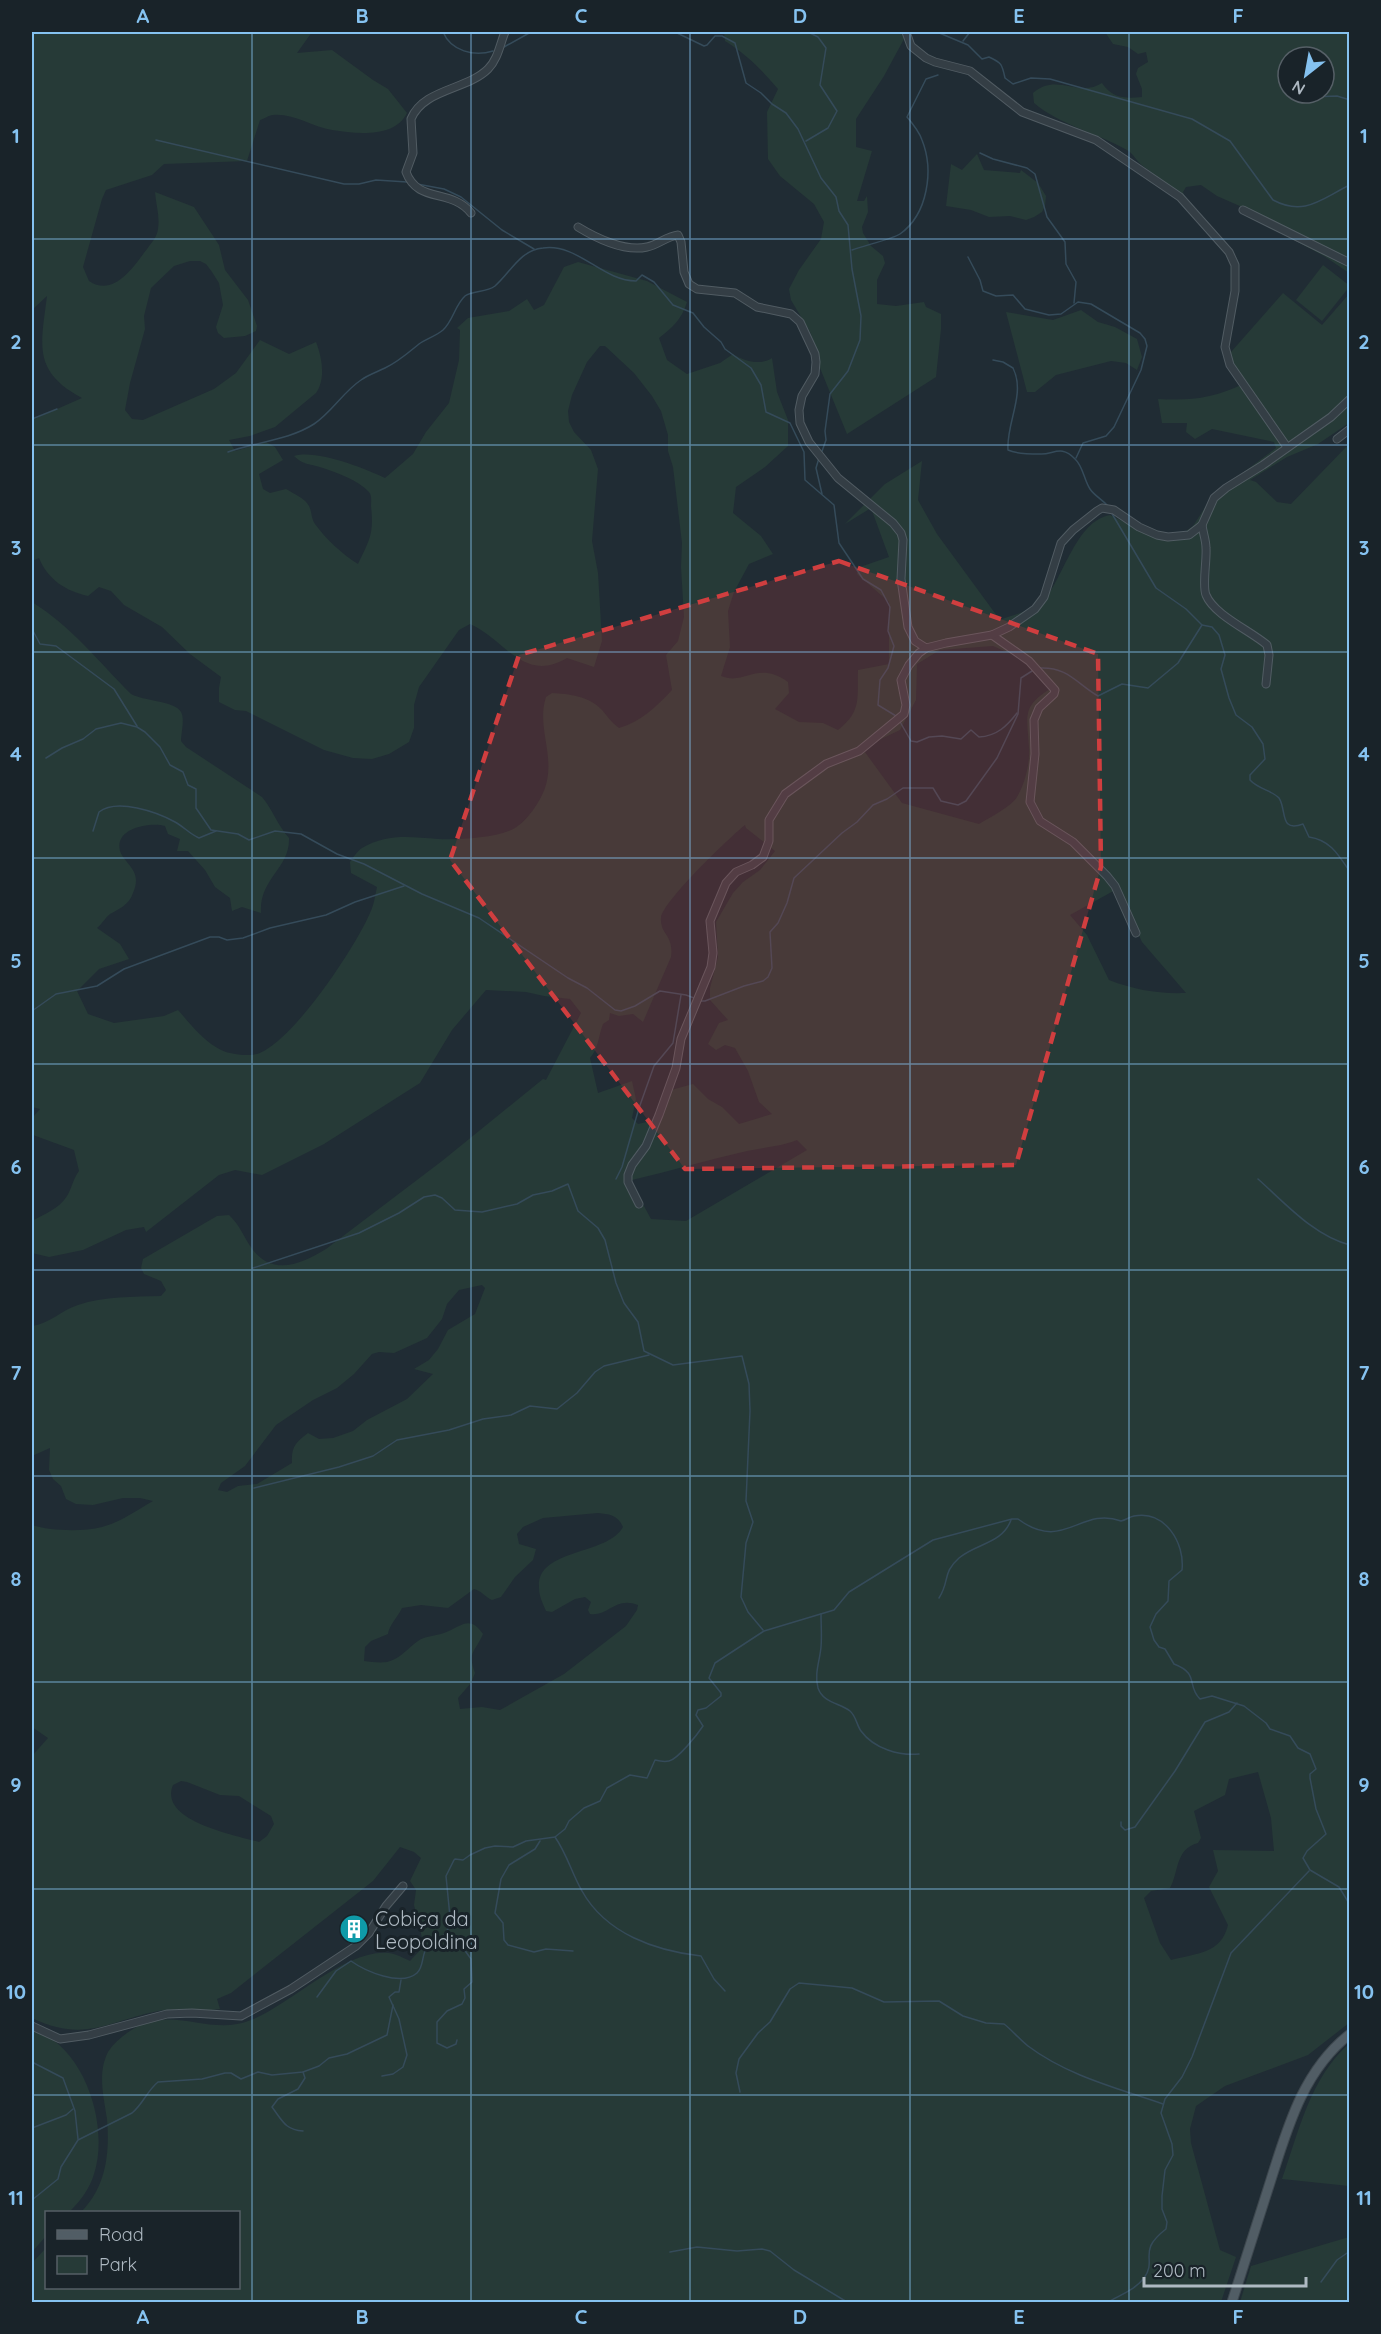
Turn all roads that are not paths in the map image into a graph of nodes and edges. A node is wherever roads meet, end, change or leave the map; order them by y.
1 (505, 32) edge
2 (906, 32) edge
3 (1243, 210) dead end
4 (471, 213) dead end
5 (578, 227) dead end
6 (1350, 263) edge
7 (1350, 399) edge
8 (1350, 429) edge
9 (1337, 439) dead end
10 (1287, 447) junction
11 (1202, 525) junction
12 (992, 635) junction
13 (926, 648) junction
14 (1266, 684) dead end
15 (1136, 933) dead end
16 (639, 1204) dead end
17 (403, 1886) dead end
18 (32, 2026) edge
19 (1350, 2034) edge
20 (1232, 2302) edge

1 - 4 street
2 - 10 street
3 - 6 street
5 - 13 street
7 - 10 street
8 - 9 street
10 - 11 street
11 - 12 street
11 - 14 street
12 - 13 street
12 - 15 street
13 - 16 street
17 - 18 street
19 - 20 main road

